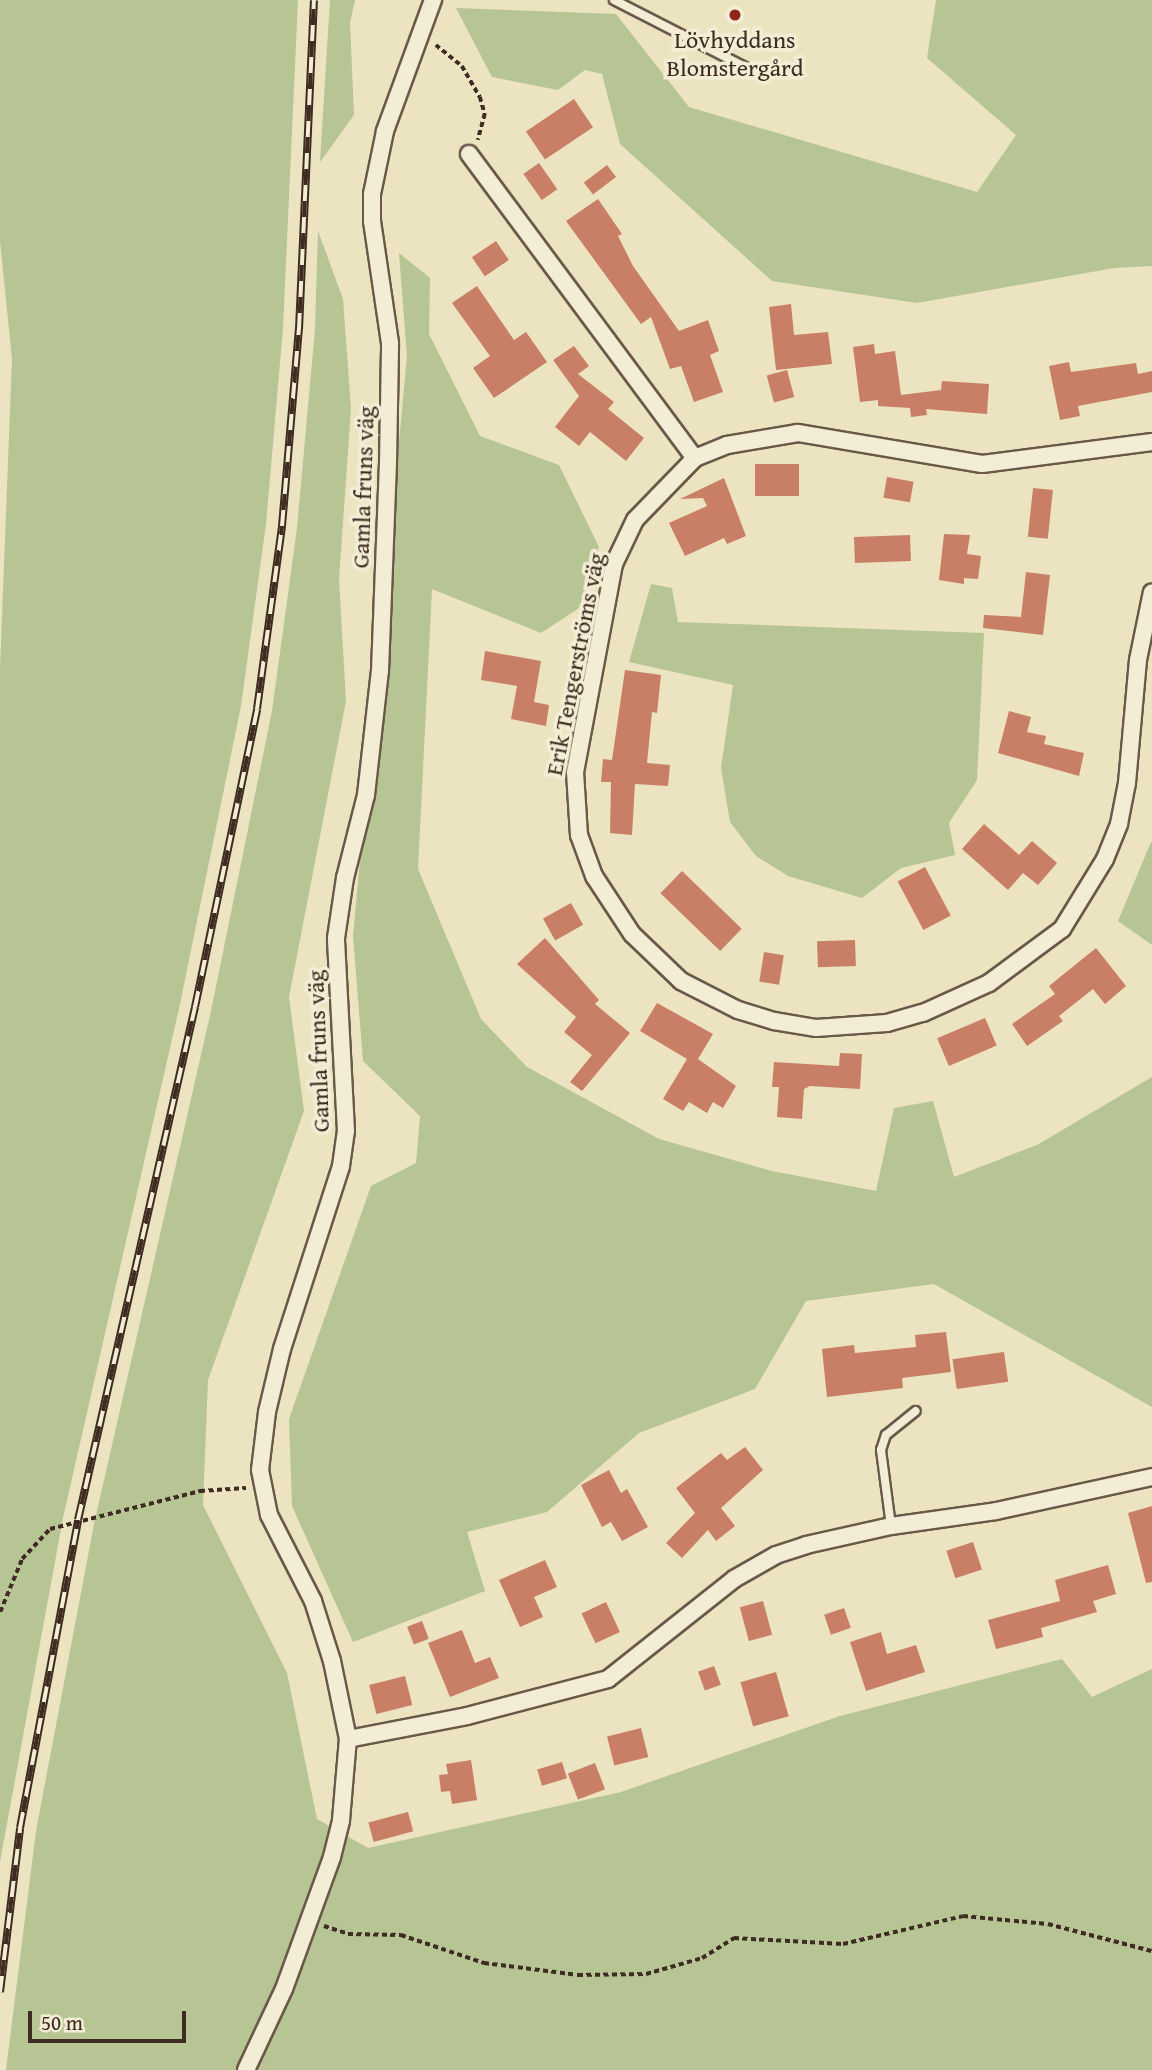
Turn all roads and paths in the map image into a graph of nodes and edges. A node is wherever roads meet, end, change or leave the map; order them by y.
1 (433, 0) edge
2 (614, 0) edge
3 (419, 37) junction
4 (753, 71) dead end
5 (469, 154) joint
6 (1152, 442) edge
7 (695, 458) junction
8 (1152, 592) edge
9 (916, 1411) dead end
10 (1152, 1476) edge
11 (262, 1485) junction
12 (891, 1526) junction
13 (0, 1612) edge
14 (348, 1739) junction
15 (309, 1920) junction
16 (1152, 1951) edge
17 (246, 2070) edge

1 - 3 street, Gamla fruns väg
2 - 4 lane
3 - 5 path
3 - 11 street, Gamla fruns väg
5 - 7 street
6 - 7 street, Erik Tengerströms väg
7 - 8 street, Erik Tengerströms väg
9 - 12 lane
10 - 12 street
11 - 13 path
11 - 14 street, Gamla fruns väg
12 - 14 street
14 - 15 street, Gamla fruns väg
15 - 16 path
15 - 17 street, Gamla fruns väg

